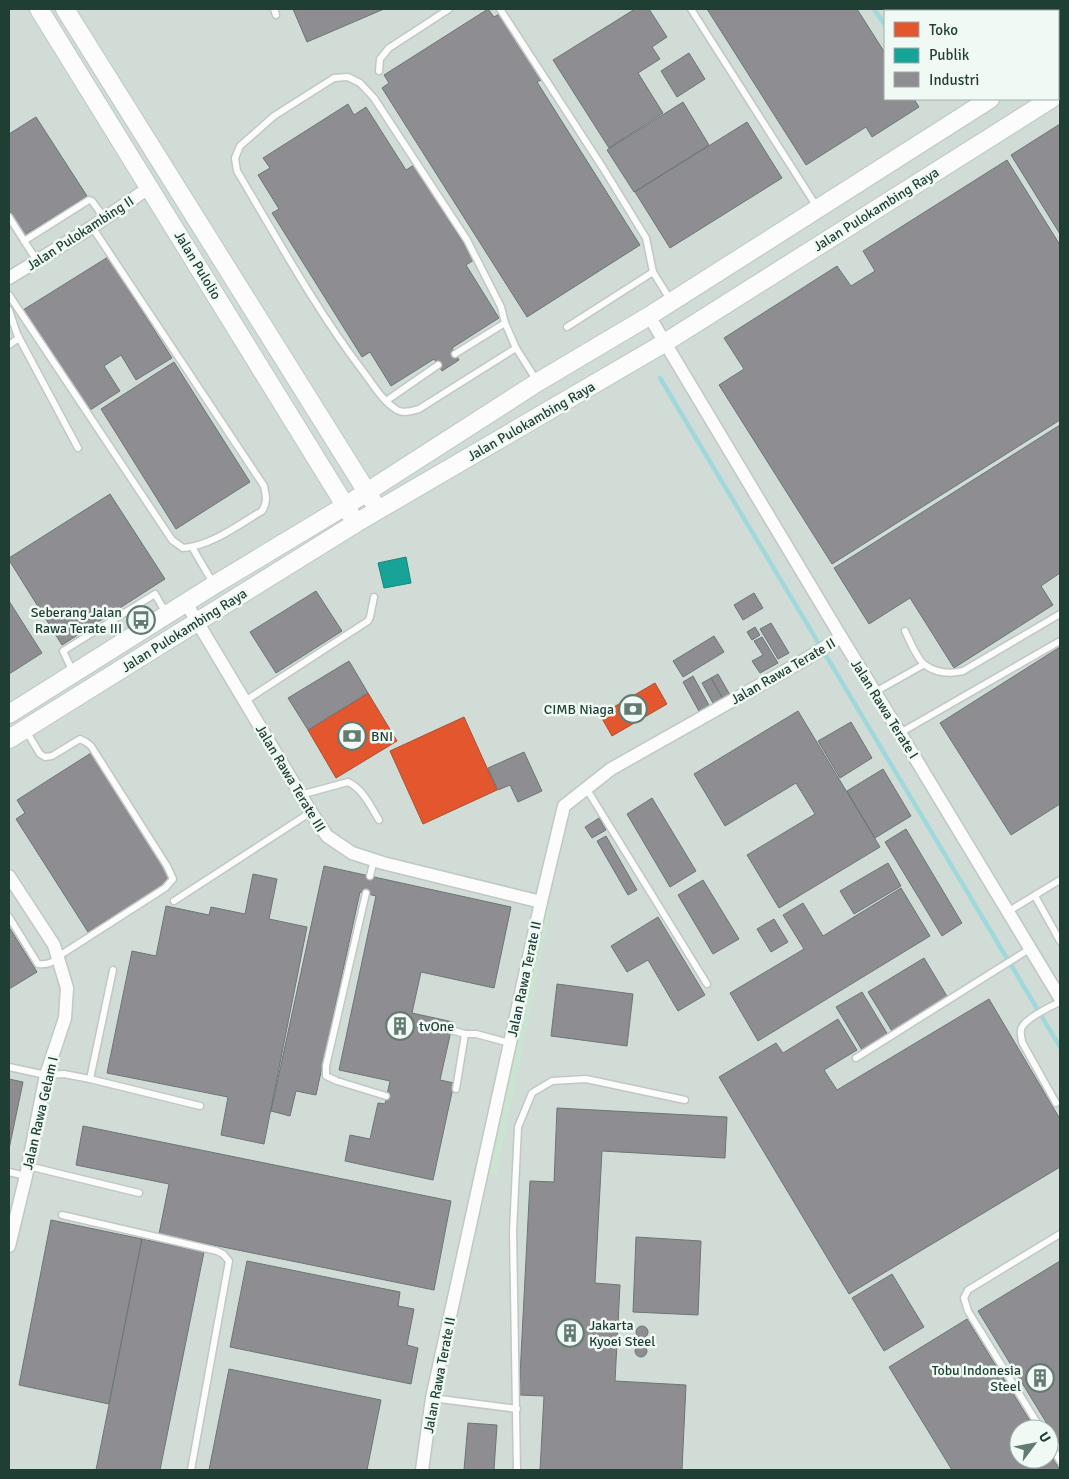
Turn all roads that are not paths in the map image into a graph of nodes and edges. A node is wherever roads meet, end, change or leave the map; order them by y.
1 (39, 9) edge
2 (65, 9) edge
3 (449, 9) edge
4 (500, 9) edge
5 (691, 9) edge
6 (78, 30) junction
7 (60, 42) junction
8 (379, 71) dead end
9 (988, 100) edge
10 (1049, 100) edge
11 (150, 187) junction
12 (818, 208) junction
13 (9, 217) edge
14 (105, 219) junction
15 (92, 227) junction
16 (24, 241) junction
17 (37, 261) junction
18 (653, 272) junction
19 (9, 278) edge
20 (9, 295) edge
21 (671, 302) junction
22 (9, 310) edge
23 (650, 316) junction
24 (505, 323) junction
25 (567, 327) dead end
26 (19, 338) junction
27 (666, 342) junction
28 (9, 345) edge
29 (516, 348) junction
30 (456, 354) dead end
31 (438, 365) dead end
32 (538, 382) junction
33 (386, 401) junction
34 (78, 448) dead end
35 (367, 492) junction
36 (345, 506) junction
37 (378, 510) junction
38 (356, 523) junction
39 (192, 547) junction
40 (214, 585) junction
41 (374, 597) dead end
42 (186, 603) junction
43 (1060, 614) edge
44 (167, 615) junction
45 (198, 622) junction
46 (905, 631) dead end
47 (841, 637) junction
48 (1060, 641) edge
49 (923, 665) junction
50 (73, 673) junction
51 (876, 692) junction
52 (245, 701) junction
53 (9, 714) edge
54 (25, 729) junction
55 (900, 733) junction
56 (9, 739) edge
57 (586, 788) junction
58 (300, 795) junction
59 (311, 812) junction
60 (379, 820) dead end
61 (374, 860) junction
62 (9, 876) edge
63 (370, 876) dead end
64 (1060, 880) edge
65 (366, 894) dead end
66 (1035, 896) junction
67 (174, 901) dead end
68 (541, 902) junction
69 (1009, 911) junction
70 (9, 917) edge
71 (1060, 941) edge
72 (1031, 948) junction
73 (59, 956) junction
74 (114, 970) dead end
75 (707, 984) dead end
76 (1060, 998) edge
77 (1060, 1002) edge
78 (451, 1030) dead end
79 (465, 1034) junction
80 (510, 1043) junction
81 (856, 1058) dead end
82 (9, 1067) edge
83 (46, 1075) junction
84 (90, 1079) junction
85 (456, 1089) dead end
86 (386, 1096) dead end
87 (684, 1100) dead end
88 (1056, 1103) dead end
89 (200, 1106) dead end
90 (27, 1171) junction
91 (9, 1172) edge
92 (140, 1193) dead end
93 (62, 1215) dead end
94 (1060, 1234) edge
95 (9, 1246) edge
96 (432, 1398) junction
97 (517, 1409) junction
98 (1035, 1419) edge
99 (191, 1470) edge
100 (422, 1470) edge
101 (517, 1470) edge

1 - 7 street, Jalan Pulolio
2 - 6 street, Jalan Pulolio
3 - 8 lane
4 - 18 lane
5 - 12 lane
6 - 7 street
6 - 35 street, Jalan Pulolio
7 - 11 street, Jalan Pulolio
9 - 12 street, Jalan Pulokambing Raya
10 - 27 street, Jalan Pulokambing Raya
11 - 14 street, Jalan Pulokambing II
11 - 36 street, Jalan Pulolio
12 - 21 street, Jalan Pulokambing Raya
13 - 16 lane
14 - 15 street, Jalan Pulokambing II
14 - 16 lane
15 - 17 street, Jalan Pulokambing II
15 - 39 lane
16 - 17 lane
17 - 19 street, Jalan Pulokambing II
18 - 21 lane
18 - 25 lane
20 - 39 lane
21 - 23 street, Jalan Pulokambing Raya
22 - 26 lane
23 - 27 street, Jalan Rawa Terate I
23 - 32 street, Jalan Pulokambing Raya
24 - 29 lane
24 - 30 lane
24 - 33 lane
26 - 28 lane
26 - 34 lane
27 - 37 street, Jalan Pulokambing Raya
27 - 47 street, Jalan Rawa Terate I
29 - 32 lane
29 - 33 lane
31 - 33 lane
32 - 35 street, Jalan Pulokambing Raya
35 - 36 street, Jalan Pulokambing Raya
35 - 37 street, Jalan Pulolio
36 - 38 street, Jalan Pulolio
36 - 40 street, Jalan Pulokambing Raya
37 - 38 street, Jalan Pulokambing Raya
38 - 45 street, Jalan Pulokambing Raya
39 - 40 lane
40 - 42 street, Jalan Pulokambing Raya
41 - 52 lane
42 - 44 street, Jalan Pulokambing Raya
42 - 45 street, Jalan Rawa Terate III
43 - 49 lane
44 - 50 street, Jalan Pulokambing Raya
44 - 50 lane
45 - 52 street, Jalan Rawa Terate III
45 - 54 street, Jalan Pulokambing Raya
46 - 49 lane
47 - 51 street, Jalan Rawa Terate I
47 - 57 street, Jalan Rawa Terate II
48 - 55 lane
49 - 51 lane
50 - 53 street, Jalan Pulokambing Raya
51 - 55 street, Jalan Rawa Terate I
52 - 58 street, Jalan Rawa Terate III
54 - 56 street, Jalan Pulokambing Raya
54 - 73 lane
55 - 69 street, Jalan Rawa Terate I
57 - 68 street, Jalan Rawa Terate II
57 - 75 lane
58 - 59 street, Jalan Rawa Terate III
58 - 60 lane
59 - 61 street, Jalan Rawa Terate III
59 - 67 lane
61 - 63 lane
61 - 68 street, Jalan Rawa Terate III
62 - 73 street, Jalan Rawa Gelam I
64 - 66 lane
65 - 86 lane
66 - 69 lane
66 - 71 lane
68 - 80 street, Jalan Rawa Terate II
69 - 72 street, Jalan Rawa Terate I
70 - 73 lane
72 - 76 street, Jalan Rawa Terate I
72 - 81 lane
73 - 83 street, Jalan Rawa Gelam I
74 - 84 lane
77 - 88 lane
78 - 79 lane
79 - 80 lane
79 - 85 lane
80 - 96 street, Jalan Rawa Terate II
82 - 83 lane
83 - 84 lane
83 - 90 street, Jalan Rawa Gelam I
84 - 89 lane
87 - 97 lane
90 - 91 lane
90 - 92 lane
90 - 95 street, Jalan Rawa Gelam I
93 - 99 lane
94 - 98 lane
96 - 97 lane
96 - 100 street, Jalan Rawa Terate II
97 - 101 lane

